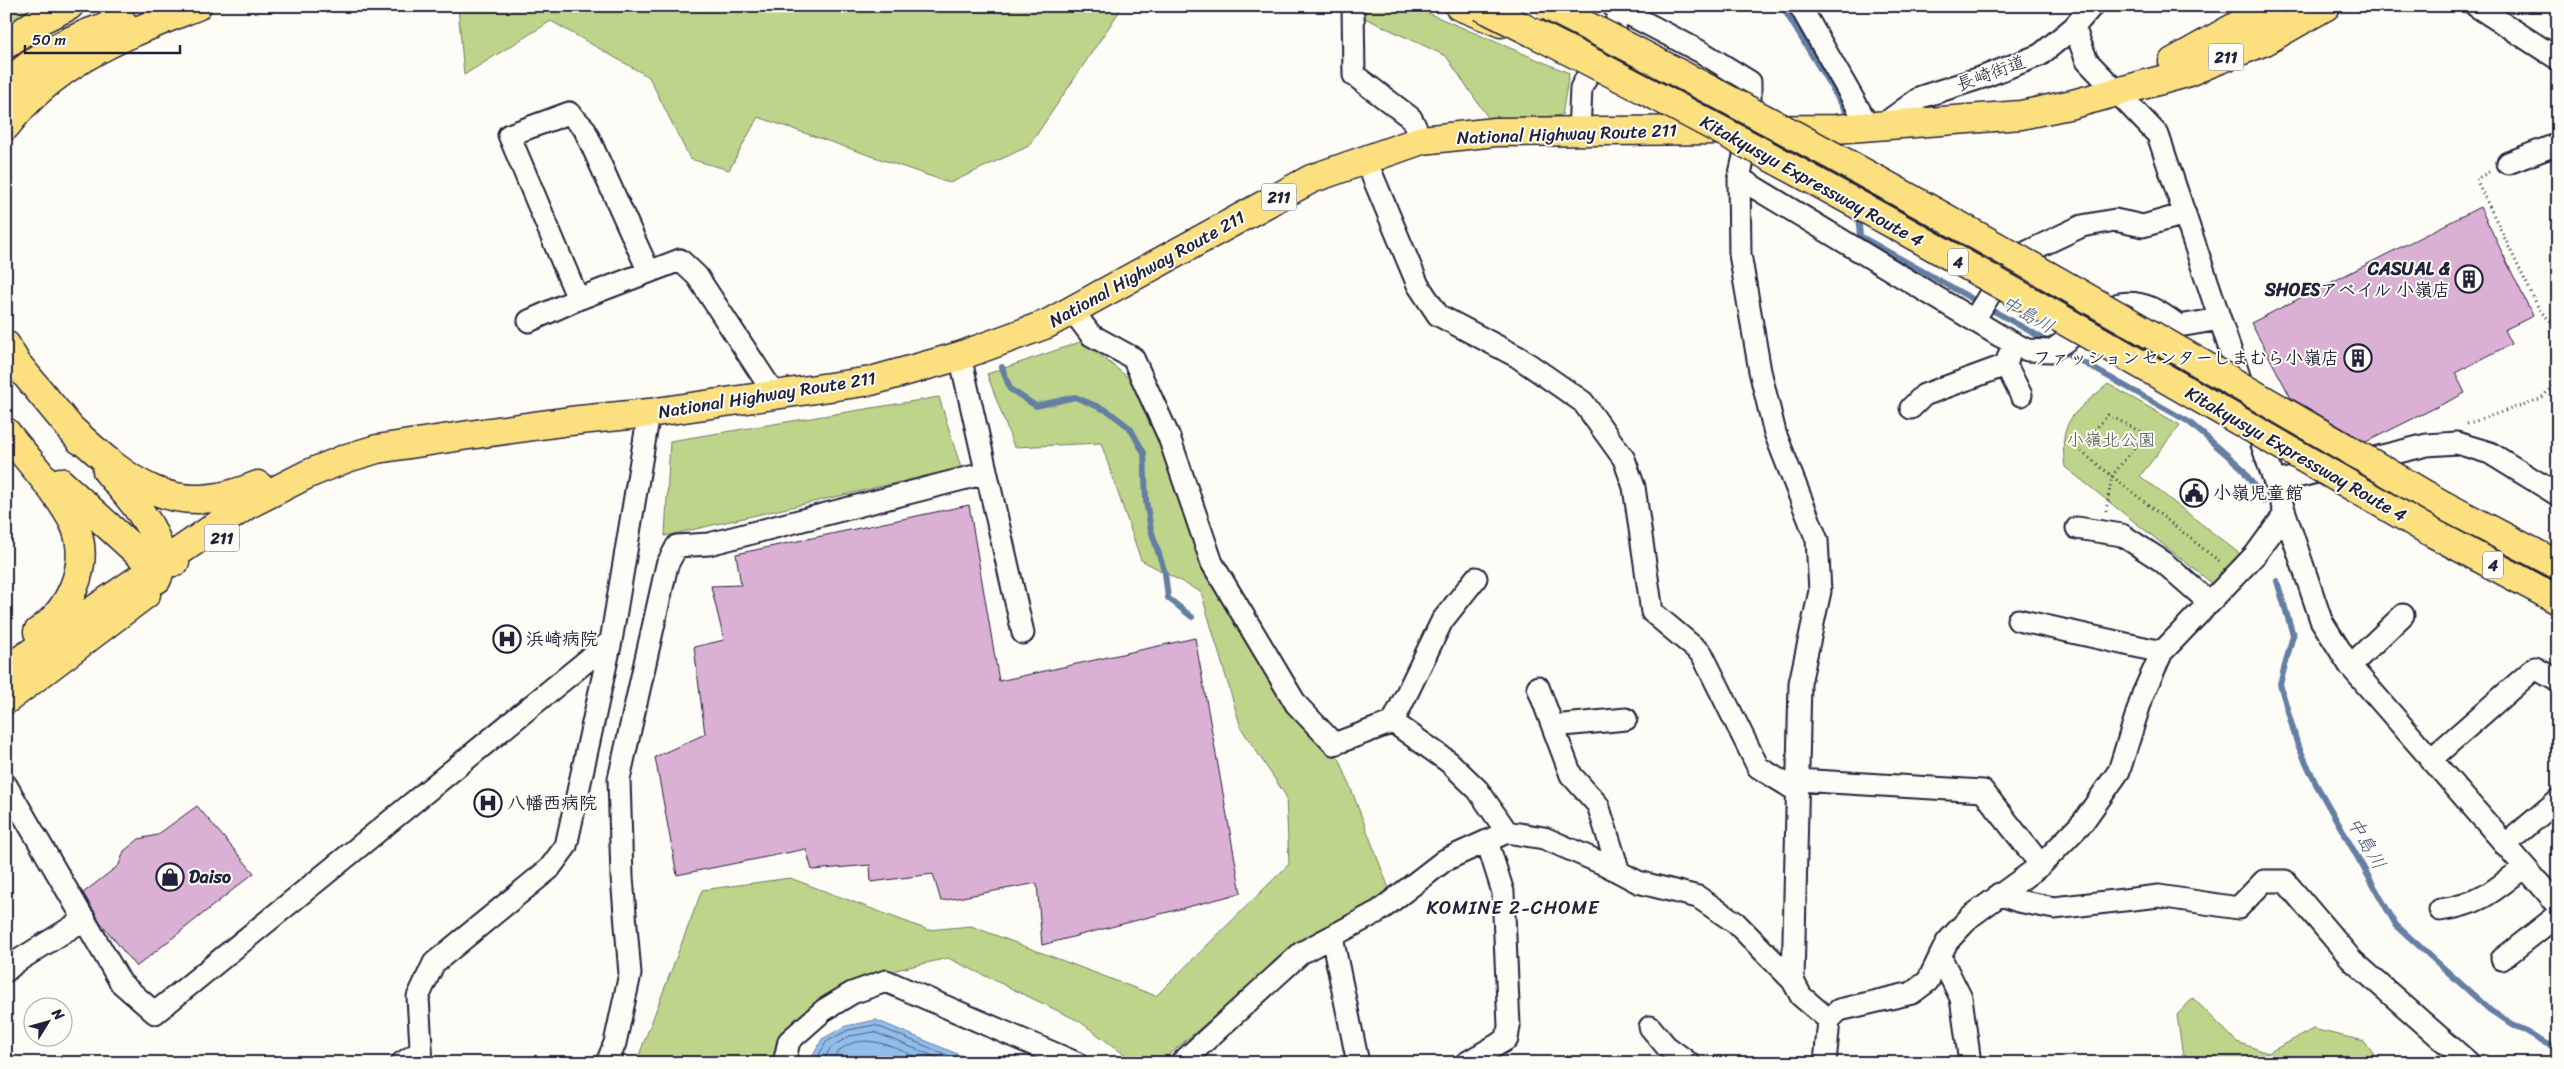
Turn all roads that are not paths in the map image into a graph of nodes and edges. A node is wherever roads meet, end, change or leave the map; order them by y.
1 (69, 6) edge
2 (183, 6) edge
3 (197, 6) edge
4 (1353, 6) edge
5 (1459, 6) edge
6 (1480, 6) edge
7 (1548, 6) edge
8 (1800, 6) edge
9 (2092, 6) edge
10 (2272, 6) edge
11 (2326, 6) edge
12 (2476, 6) edge
13 (1618, 9) edge
14 (2074, 27) junction
15 (6, 44) edge
16 (1556, 44) junction
17 (2558, 59) edge
18 (6, 85) edge
19 (2119, 92) junction
20 (6, 126) edge
21 (1875, 127) junction
22 (1750, 130) junction
23 (1579, 132) junction
24 (1422, 140) junction
25 (2558, 144) edge
26 (1365, 158) junction
27 (2508, 163) road end
28 (1739, 178) junction
29 (2185, 214) junction
30 (649, 272) junction
31 (578, 300) junction
32 (1072, 310) junction
33 (1976, 317) junction
34 (2220, 319) junction
35 (529, 321) dead end
36 (2013, 342) junction
37 (6, 345) edge
38 (960, 356) junction
39 (2006, 365) junction
40 (775, 395) junction
41 (2021, 395) dead end
42 (1911, 408) dead end
43 (649, 413) junction
44 (6, 427) edge
45 (70, 428) junction
46 (6, 432) edge
47 (469, 435) junction
48 (377, 449) junction
49 (986, 473) junction
50 (2276, 482) junction
51 (2558, 495) edge
52 (2285, 514) junction
53 (2077, 528) dead end
54 (193, 556) junction
55 (160, 563) junction
56 (2558, 565) edge
57 (1476, 578) dead end
58 (153, 589) junction
59 (2558, 600) edge
60 (2210, 603) junction
61 (2403, 615) dead end
62 (2018, 620) dead end
63 (1023, 633) dead end
64 (611, 641) junction
65 (2162, 652) junction
66 (6, 654) edge
67 (2350, 666) junction
68 (6, 670) edge
69 (2558, 681) edge
70 (1538, 686) dead end
71 (6, 700) edge
72 (1626, 719) dead end
73 (1393, 722) junction
74 (1553, 726) junction
75 (2430, 760) junction
76 (6, 785) edge
77 (1797, 786) junction
78 (2558, 800) edge
79 (1507, 832) junction
80 (1488, 841) junction
81 (2505, 846) junction
82 (2041, 865) junction
83 (2524, 867) junction
84 (1619, 872) junction
85 (1999, 894) junction
86 (2558, 905) edge
87 (2440, 910) dead end
88 (2558, 915) edge
89 (84, 919) junction
90 (1332, 936) junction
91 (1940, 956) junction
92 (2502, 959) dead end
93 (6, 971) edge
94 (1793, 981) junction
95 (1829, 1020) junction
96 (1650, 1027) dead end
97 (422, 1057) edge
98 (402, 1063) edge
99 (607, 1063) edge
100 (784, 1063) edge
101 (1076, 1063) edge
102 (1181, 1063) edge
103 (1358, 1063) edge
104 (1466, 1063) edge
105 (1689, 1063) edge
106 (1825, 1063) edge
107 (1970, 1063) edge
108 (2469, 1063) edge

1 - 15 highway
2 - 18 highway
3 - 20 highway
4 - 24 street
5 - 16 highway, bridge
6 - 16 highway, Kitakyusyu Expressway Route 4 / 4, bridge
7 - 56 highway, Kitakyusyu Expressway Route 4 / 4, bridge
8 - 21 street
9 - 14 street, 長崎街道
10 - 19 highway, National Highway Route 211 / 211
11 - 19 highway, National Highway Route 211 / 211
12 - 17 street
13 - 22 street
13 - 23 street
14 - 19 street
14 - 21 street, 長崎街道
16 - 59 highway, Kitakyusyu Expressway Route 4 / 4, bridge
19 - 21 highway, National Highway Route 211 / 211
19 - 29 street
21 - 22 highway, National Highway Route 211 / 211
22 - 23 highway, National Highway Route 211 / 211
22 - 28 street
23 - 24 highway, National Highway Route 211 / 211
24 - 26 highway, National Highway Route 211 / 211
25 - 27 street
26 - 32 highway, National Highway Route 211 / 211
26 - 77 street
28 - 33 street
28 - 77 street
29 - 33 street
29 - 34 street
30 - 31 street
30 - 31 street
30 - 40 street
31 - 35 street
32 - 38 highway, National Highway Route 211 / 211
32 - 73 street
33 - 36 street
34 - 36 street
34 - 50 street
36 - 39 street
37 - 45 highway
38 - 40 highway, National Highway Route 211 / 211
38 - 49 street
39 - 41 street
39 - 42 street
40 - 43 highway, National Highway Route 211 / 211
43 - 47 highway, National Highway Route 211 / 211
43 - 64 street
44 - 55 highway
45 - 48 highway
45 - 55 highway
46 - 66 highway
47 - 48 highway, National Highway Route 211 / 211
47 - 54 highway, National Highway Route 211 / 211
48 - 55 highway, National Highway Route 211 / 211
49 - 63 street
49 - 99 street
50 - 51 street
50 - 52 street
52 - 60 street
52 - 67 street
53 - 60 street
54 - 55 highway
54 - 58 highway, National Highway Route 211 / 211
55 - 58 highway
55 - 68 highway, National Highway Route 211 / 211
57 - 73 street
58 - 71 highway, National Highway Route 211 / 211
60 - 65 street
61 - 67 street
62 - 65 street
64 - 89 street
64 - 97 street
65 - 82 street
67 - 75 street
69 - 75 street
70 - 74 street
72 - 74 street
73 - 79 street
74 - 84 street
75 - 81 street
76 - 89 street
77 - 82 street
77 - 94 street
78 - 81 street
79 - 80 street
79 - 84 street
80 - 90 street
80 - 104 street
81 - 83 street
82 - 85 street
83 - 86 street
83 - 87 street
84 - 94 street
85 - 91 street
85 - 108 street
88 - 92 street
89 - 93 street
90 - 102 street
90 - 103 street
91 - 95 street
91 - 107 street
94 - 95 street
95 - 106 street
96 - 105 street
97 - 98 street
100 - 101 street

